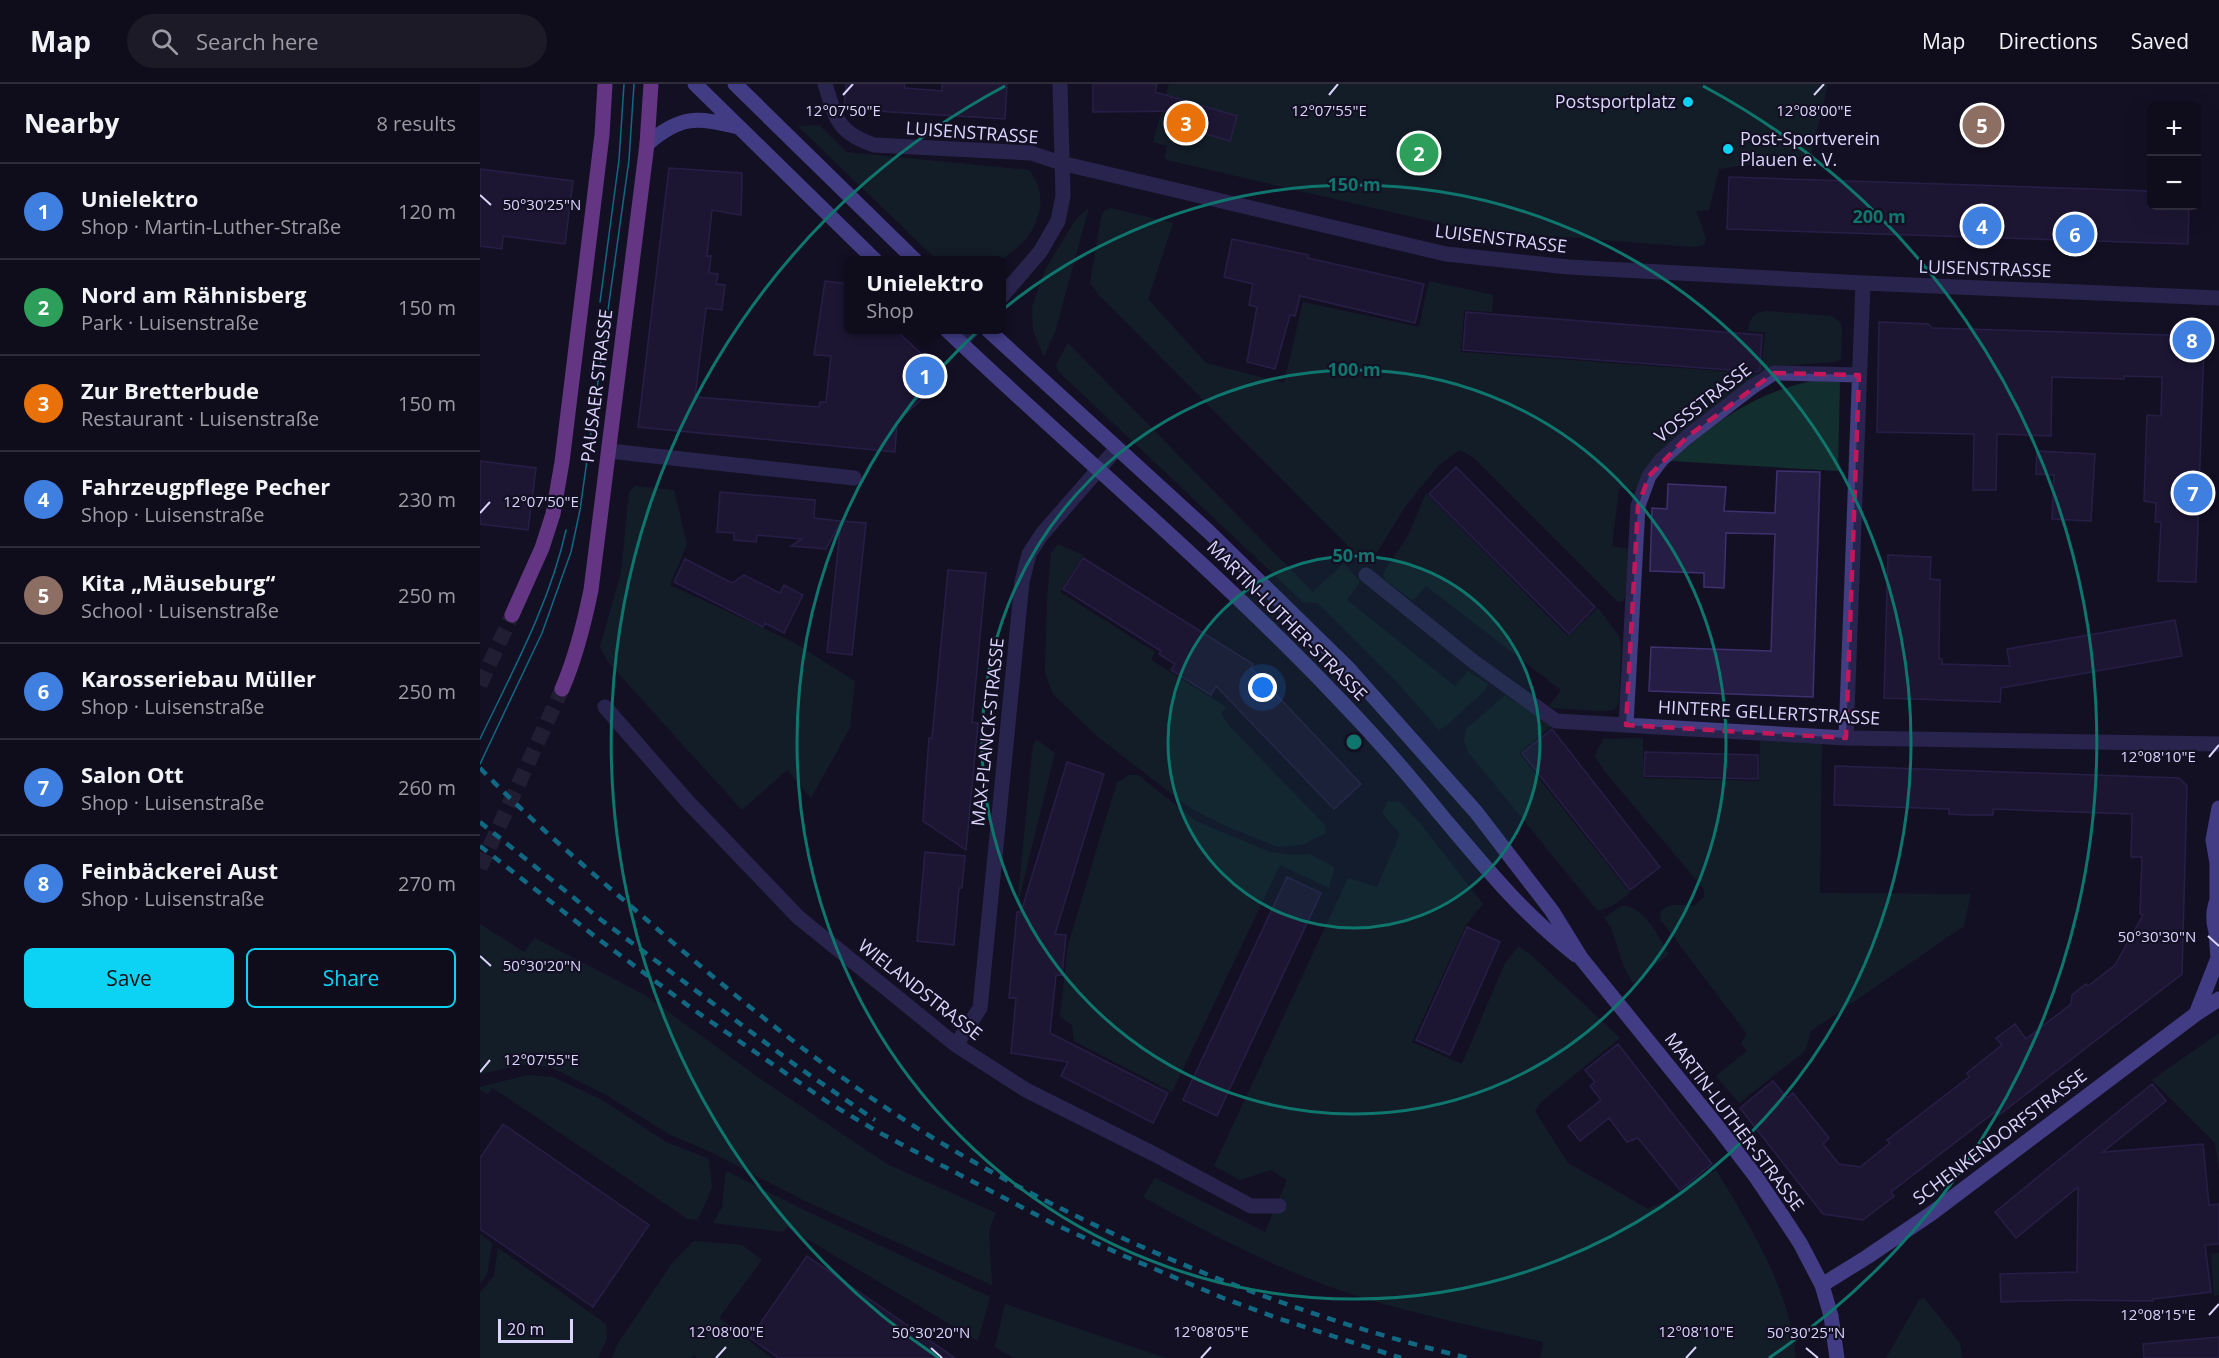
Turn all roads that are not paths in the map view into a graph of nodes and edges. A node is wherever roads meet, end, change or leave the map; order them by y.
1 (605, 84) edge
2 (651, 84) edge
3 (695, 84) edge
4 (735, 84) edge
5 (825, 84) edge
6 (1060, 84) edge
7 (739, 127) junction
8 (647, 144) junction
9 (1061, 163) junction
10 (870, 256) edge
11 (910, 256) edge
12 (1863, 284) junction
13 (1006, 291) edge
14 (2219, 298) edge
15 (952, 334) edge
16 (968, 334) edge
17 (992, 334) edge
18 (961, 342) junction
19 (1859, 375) junction
20 (1117, 448) junction
21 (609, 451) junction
22 (1098, 468) junction
23 (854, 478) dead end
24 (1366, 575) dead end
25 (512, 615) tunnel mouth
26 (562, 689) tunnel mouth
27 (605, 707) dead end
28 (1626, 725) junction
29 (1846, 738) junction
30 (2219, 744) edge
31 (2219, 808) edge
32 (2218, 897) edge
33 (2217, 935) edge
34 (1581, 958) junction
35 (2219, 999) edge
36 (2196, 1014) junction
37 (957, 1045) junction
38 (1279, 1206) dead end
39 (1822, 1284) junction
40 (1837, 1358) edge

1 - 25 main road, PAUSAER STRASSE
2 - 8 main road, PAUSAER STRASSE
3 - 7 main road
4 - 11 main road
5 - 9 street, LUISENSTRASSE
6 - 9 street
7 - 8 main road
7 - 10 main road
8 - 21 main road, PAUSAER STRASSE
9 - 12 street, LUISENSTRASSE
9 - 13 street
12 - 14 street, LUISENSTRASSE
12 - 19 street
15 - 18 main road, MARTIN-LUTHER-STRASSE
16 - 18 street
17 - 20 main road, MARTIN-LUTHER-STRASSE
18 - 22 main road, MARTIN-LUTHER-STRASSE
19 - 28 street, VOSSSTRASSE
19 - 29 street
20 - 22 street, MAX-PLANCK-STRASSE
20 - 34 main road, MARTIN-LUTHER-STRASSE
21 - 23 street
21 - 26 main road, PAUSAER STRASSE
22 - 34 main road, MARTIN-LUTHER-STRASSE
22 - 37 street, MAX-PLANCK-STRASSE
24 - 28 street, HINTERE GELLERTSTRASSE
27 - 37 street, WIELANDSTRASSE
28 - 29 street, HINTERE GELLERTSTRASSE
29 - 30 street, HINTERE GELLERTSTRASSE
31 - 32 main road
32 - 33 main road
33 - 36 main road
34 - 39 main road, MARTIN-LUTHER-STRASSE
35 - 36 main road, SCHENKENDORFSTRASSE
36 - 39 main road, SCHENKENDORFSTRASSE
37 - 38 street, WIELANDSTRASSE
39 - 40 main road, MARTIN-LUTHER-STRASSE

